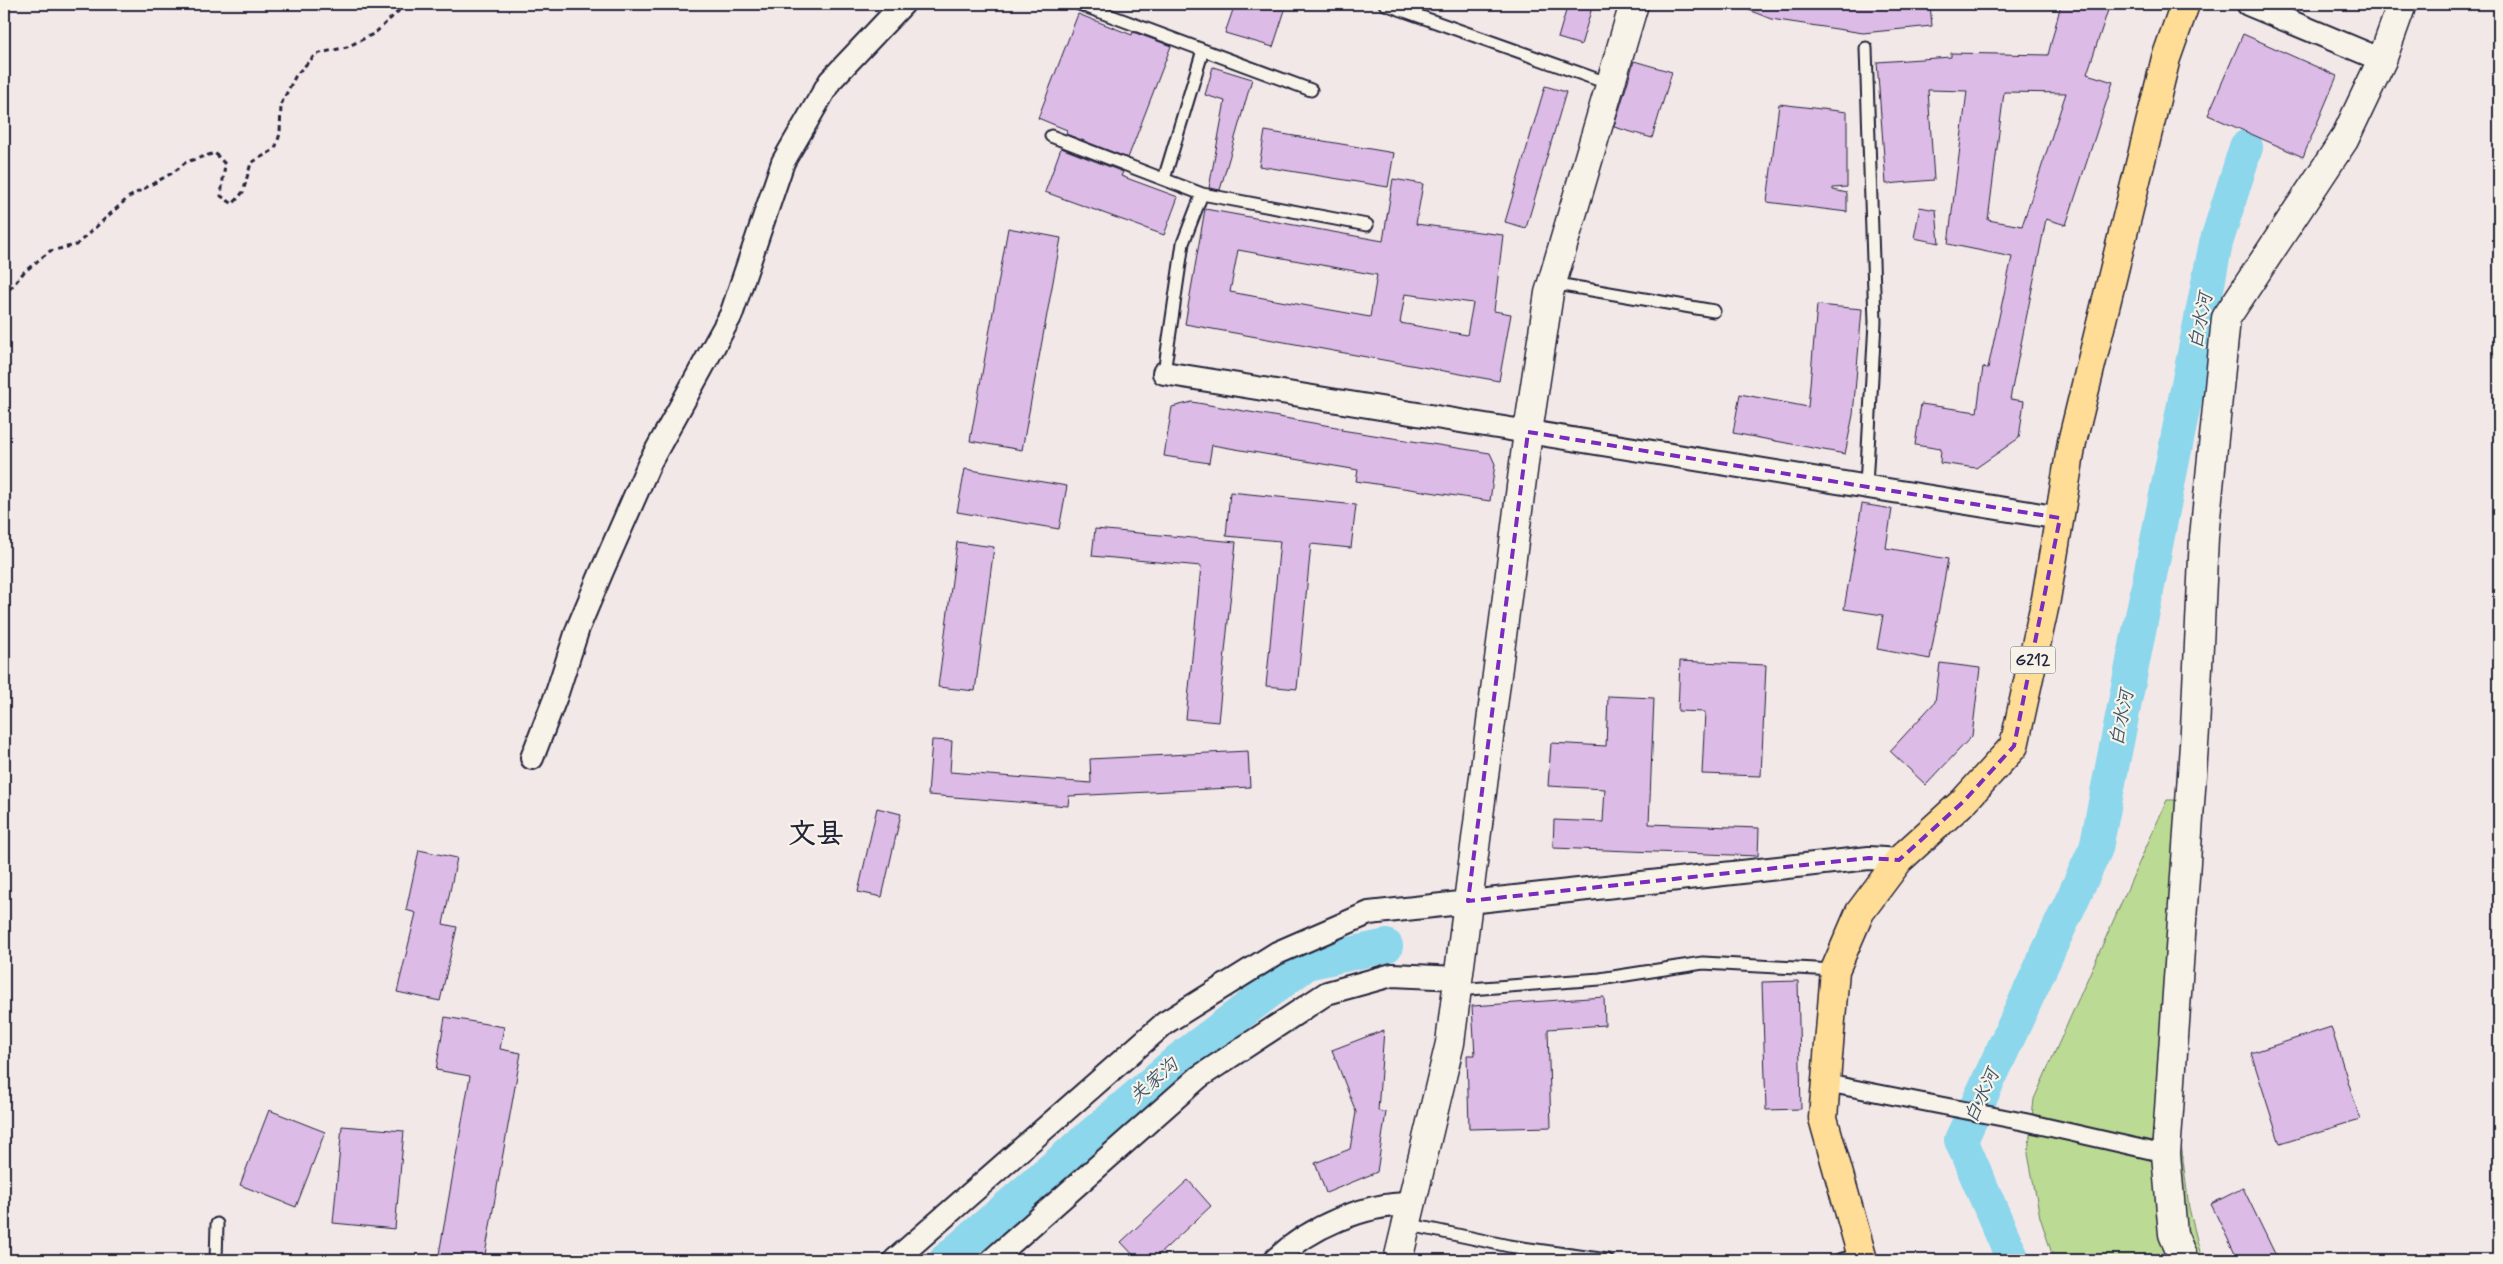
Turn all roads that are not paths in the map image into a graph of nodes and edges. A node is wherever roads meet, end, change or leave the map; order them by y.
1 (903, 4) edge
2 (1079, 4) edge
3 (1385, 4) edge
4 (1634, 4) edge
5 (2185, 4) edge
6 (2248, 4) edge
7 (2402, 4) edge
8 (1866, 48) dead end
9 (1203, 50) junction
10 (2382, 60) junction
11 (1610, 84) junction
12 (1311, 90) dead end
13 (1051, 136) dead end
14 (1164, 179) junction
15 (1202, 194) junction
16 (1367, 225) dead end
17 (1552, 283) junction
18 (1714, 312) dead end
19 (1164, 373) joint
20 (1528, 432) junction
21 (1866, 486) junction
22 (2060, 518) junction
23 (532, 758) dead end
24 (1900, 860) junction
25 (1468, 901) junction
26 (1835, 970) junction
27 (1458, 984) junction
28 (1836, 1085) junction
29 (2166, 1154) junction
30 (1409, 1214) junction
31 (217, 1224) dead end
32 (1854, 1258) edge
33 (216, 1260) edge
34 (895, 1260) edge
35 (992, 1260) edge
36 (1275, 1260) edge
37 (1398, 1260) edge
38 (1607, 1260) edge
39 (2184, 1260) edge

1 - 23 street
2 - 9 lane
3 - 11 lane
4 - 11 street
5 - 22 highway, G212
6 - 10 street
7 - 10 street
8 - 21 lane
9 - 12 lane
9 - 14 lane
10 - 29 street
11 - 17 street
13 - 14 lane
14 - 15 lane
15 - 16 lane
15 - 19 lane
17 - 18 lane
17 - 20 street
19 - 20 street
20 - 21 street
20 - 25 street
21 - 22 street
22 - 24 highway, G212
24 - 25 street
24 - 26 highway, G212
25 - 27 street
25 - 34 street
26 - 27 lane
26 - 28 highway, G212
27 - 30 street
27 - 35 street
28 - 29 street
28 - 32 highway, G212
29 - 39 street
30 - 36 street
30 - 37 street
30 - 38 lane
31 - 33 lane

